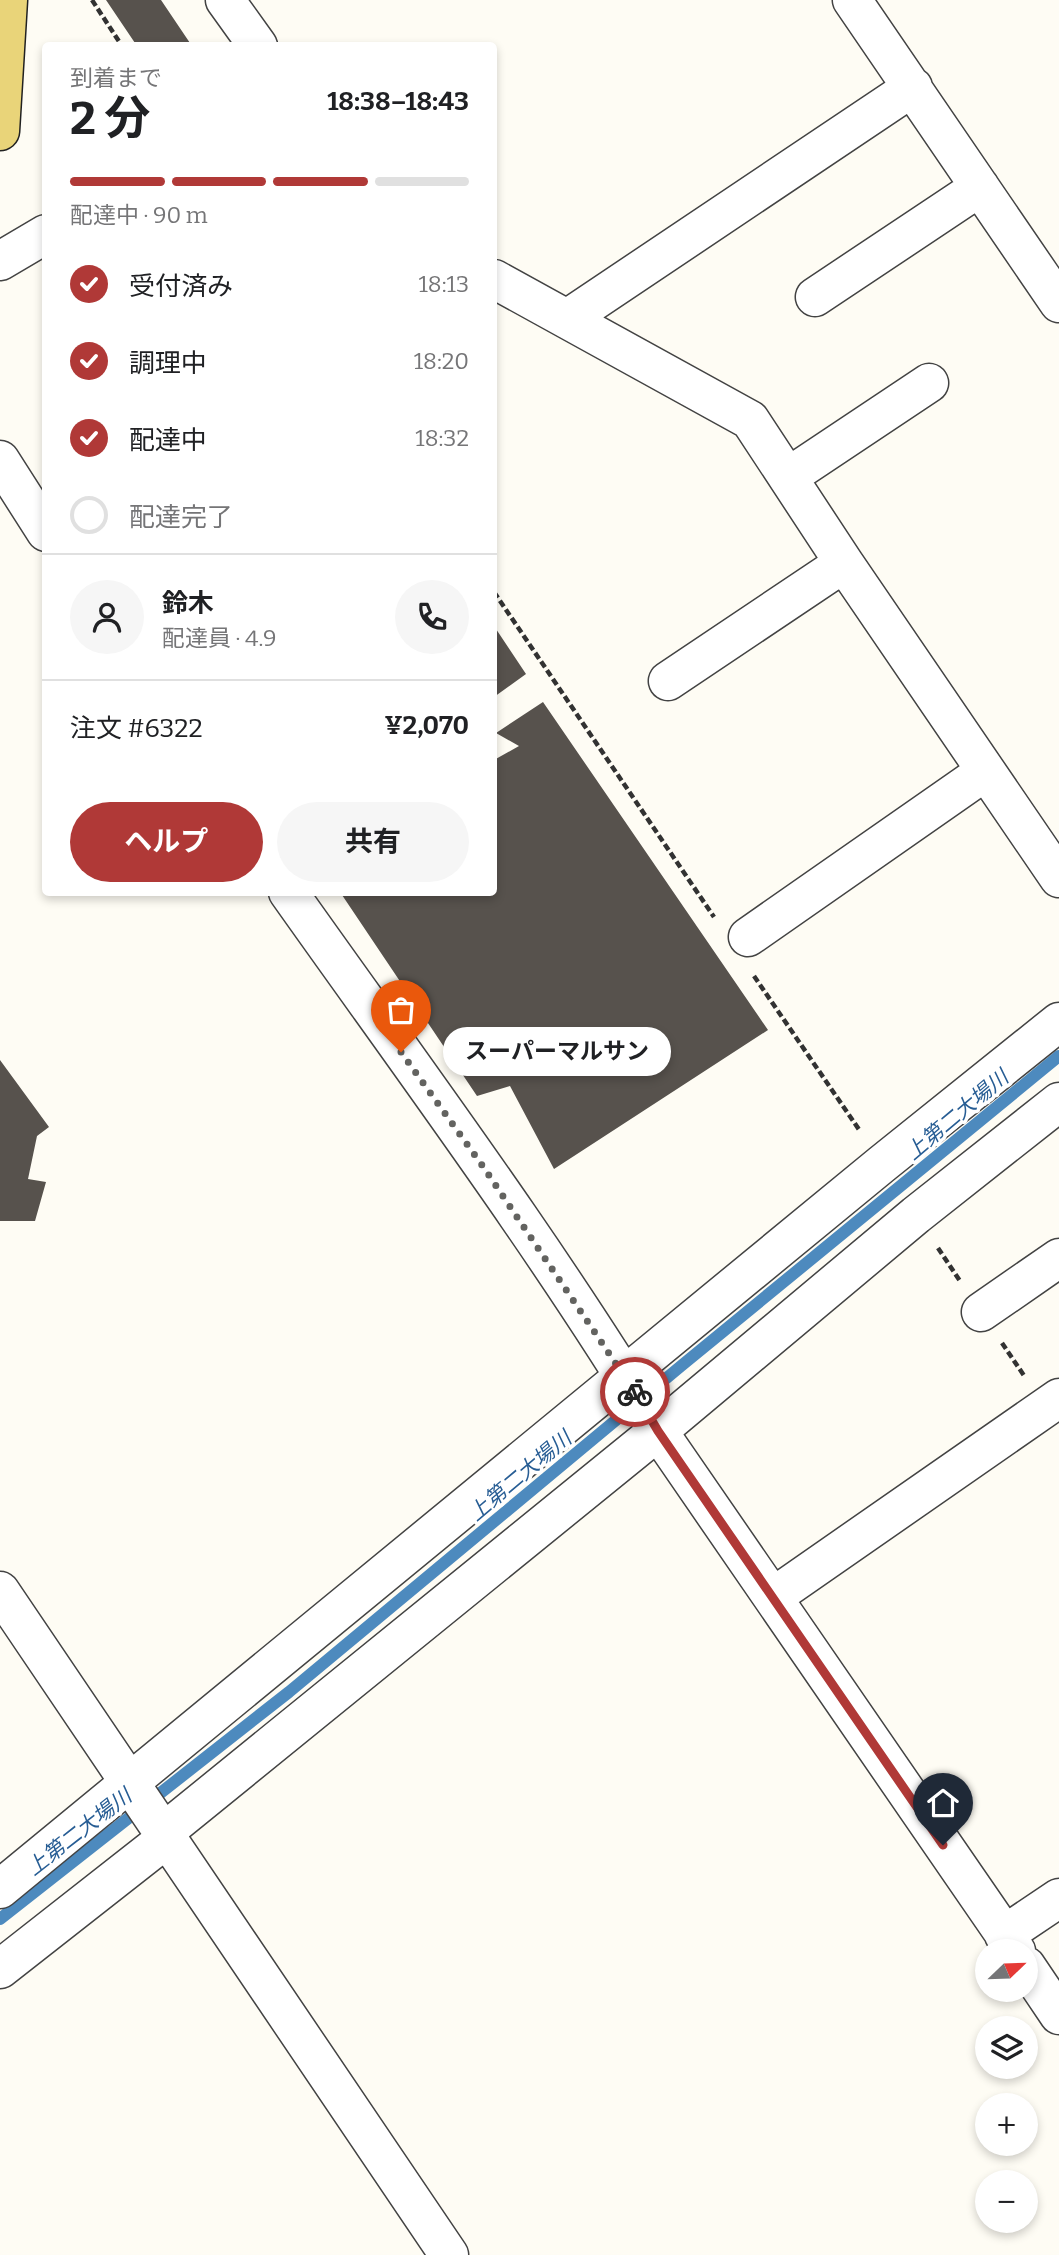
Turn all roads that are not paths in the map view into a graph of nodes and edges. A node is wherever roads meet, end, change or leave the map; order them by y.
1 (8, 0) edge
2 (225, 0) edge
3 (852, 0) edge
4 (255, 42) edge
5 (912, 88) junction
6 (0, 131) edge
7 (980, 187) junction
8 (42, 236) edge
9 (0, 261) edge
10 (497, 281) edge
11 (815, 297) dead end
12 (1059, 303) edge
13 (567, 320) junction
14 (929, 383) dead end
15 (0, 460) edge
16 (788, 477) junction
17 (42, 526) edge
18 (844, 563) junction
19 (668, 681) dead end
20 (985, 771) junction
21 (1053, 858) edge
22 (291, 896) edge
23 (739, 943) road end
24 (1059, 1022) edge
25 (1059, 1102) edge
26 (1059, 1258) edge
27 (981, 1312) dead end
28 (625, 1377) junction
29 (1059, 1398) edge
30 (658, 1431) junction
31 (0, 1591) edge
32 (773, 1597) junction
33 (129, 1782) junction
34 (165, 1835) junction
35 (0, 1889) edge
36 (1059, 1898) edge
37 (1007, 1939) edge
38 (1014, 1939) edge
39 (0, 1969) edge
40 (1038, 1984) edge
41 (1059, 2015) edge
42 (449, 2255) edge

1 - 6 main road
2 - 4 street
3 - 5 street
5 - 7 street
5 - 13 street
7 - 11 street
7 - 12 street
8 - 9 street
10 - 13 street
13 - 16 street
14 - 16 street
15 - 17 street
16 - 18 street
18 - 19 street
18 - 20 street
20 - 21 street
20 - 23 street
22 - 28 street
24 - 28 street
25 - 30 street
26 - 27 street
28 - 30 street
28 - 33 street
29 - 32 street
30 - 32 street
30 - 34 street
31 - 33 street
32 - 37 street
33 - 34 street
33 - 35 street
34 - 39 street
34 - 42 street
36 - 38 street
40 - 41 street

